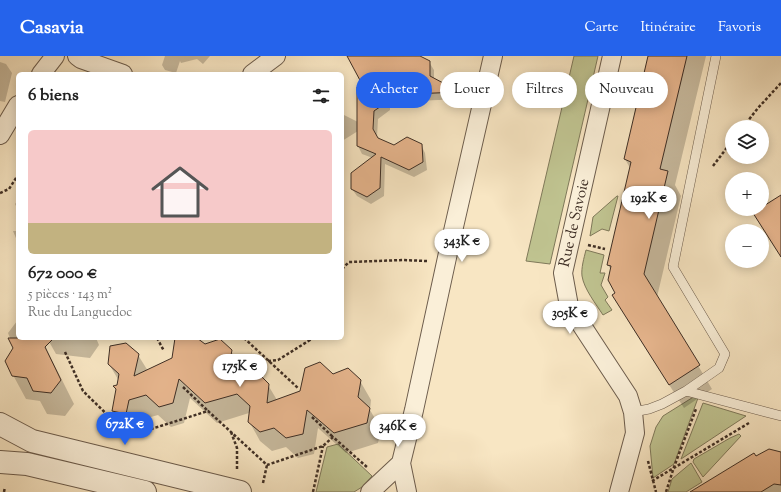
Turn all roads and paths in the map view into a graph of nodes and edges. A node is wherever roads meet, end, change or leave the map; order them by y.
1 (55, 56) edge
2 (77, 56) edge
3 (276, 56) edge
4 (493, 56) edge
5 (612, 56) edge
6 (716, 56) edge
7 (43, 72) edge
8 (117, 72) edge
9 (255, 72) edge
10 (781, 83) edge
11 (16, 108) edge
12 (749, 120) edge
13 (0, 135) edge
14 (725, 150) edge
15 (712, 166) dead end
16 (16, 178) edge
17 (0, 193) edge
18 (585, 245) dead end
19 (605, 249) dead end
20 (428, 261) dead end
21 (344, 268) edge
22 (158, 340) edge
23 (246, 340) edge
24 (308, 340) edge
25 (164, 351) dead end
26 (65, 352) dead end
27 (268, 361) junction
28 (183, 387) dead end
29 (298, 388) dead end
30 (686, 391) junction
31 (700, 395) junction
32 (208, 411) junction
33 (633, 412) junction
34 (766, 412) junction
35 (781, 416) edge
36 (312, 417) dead end
37 (0, 424) edge
38 (231, 432) junction
39 (333, 437) junction
40 (323, 446) junction
41 (646, 454) dead end
42 (0, 462) edge
43 (401, 463) junction
44 (267, 466) junction
45 (674, 467) junction
46 (652, 481) junction
47 (263, 483) dead end
48 (238, 484) edge
49 (376, 486) edge
50 (5, 487) dead end
51 (4, 492) edge
52 (145, 492) edge
53 (313, 492) edge
54 (407, 492) edge
55 (619, 492) edge
56 (656, 492) edge
57 (666, 492) edge

1 - 7 street
2 - 8 street
3 - 9 street
4 - 43 street
5 - 33 street, Rue de Savoie
6 - 30 lane
10 - 12 path
11 - 13 street
14 - 15 path
16 - 17 path
18 - 19 path
20 - 21 path
22 - 25 path
23 - 27 path
24 - 27 path
26 - 32 path
27 - 29 path
28 - 32 path
30 - 31 lane
30 - 33 lane
31 - 34 lane
31 - 45 path
32 - 38 path
33 - 55 street, Rue de Savoie
34 - 35 lane
34 - 45 path
36 - 39 path
37 - 48 street
38 - 44 path
38 - 48 path
39 - 40 path
39 - 49 path
40 - 44 path
40 - 53 path
41 - 46 path
42 - 52 street
43 - 49 street
43 - 54 street
44 - 47 path
45 - 46 path
45 - 57 path
46 - 56 path
50 - 51 path

